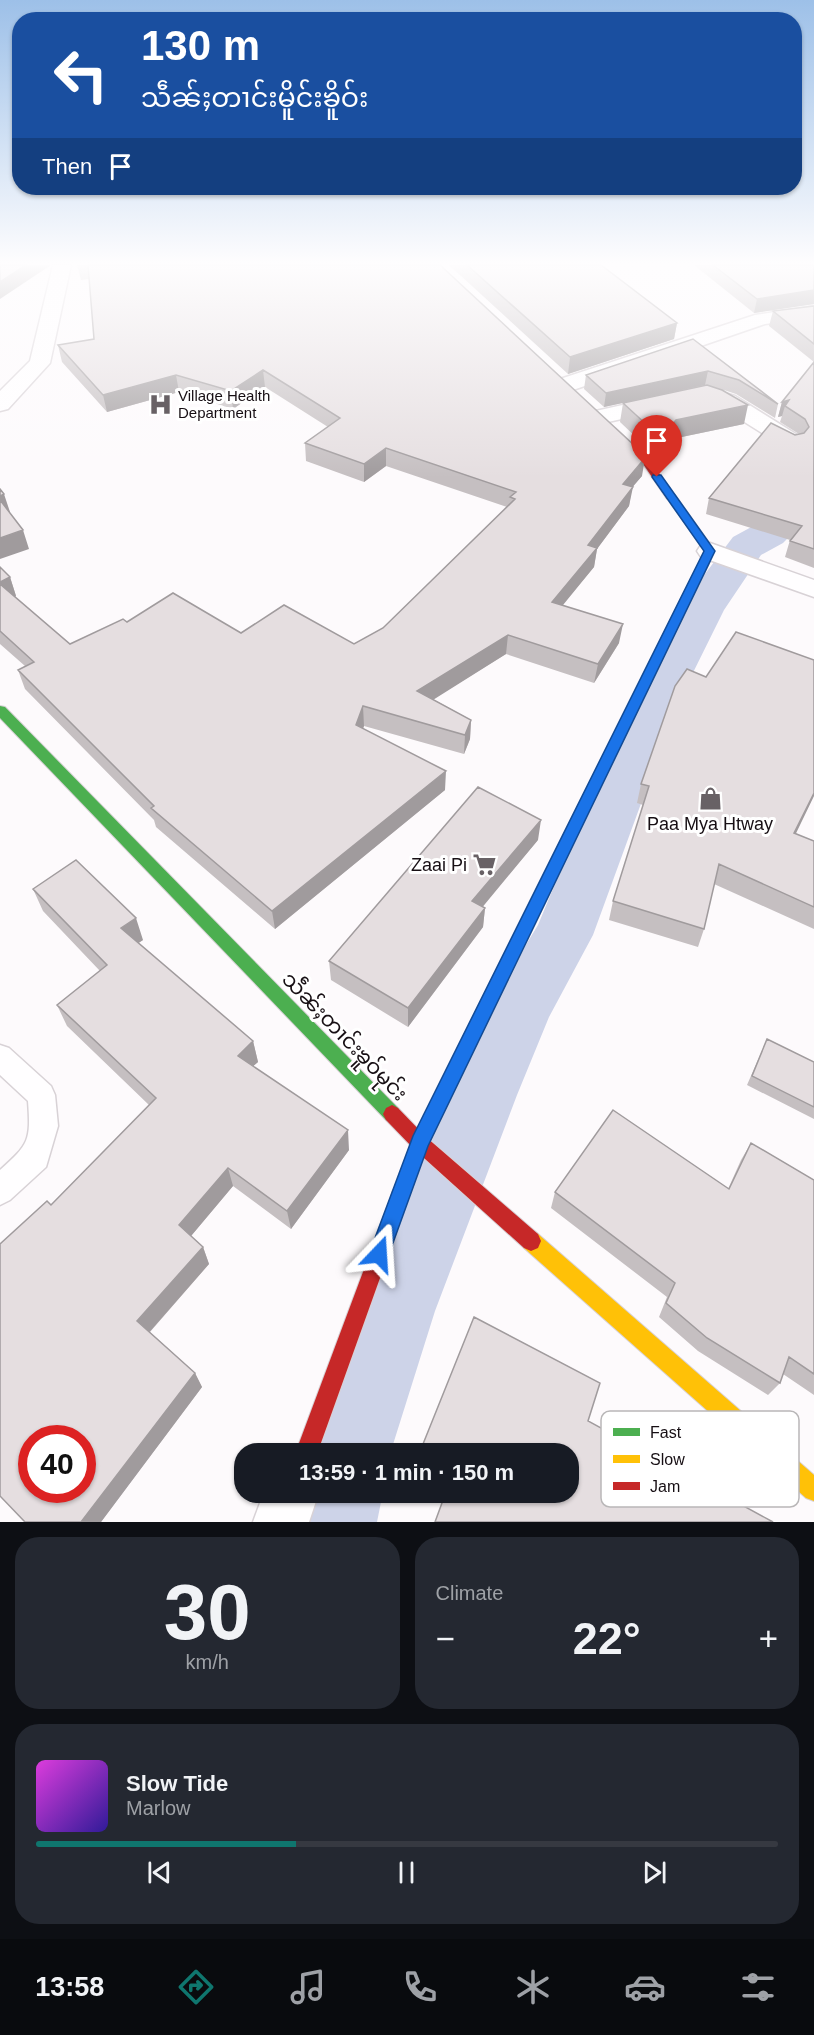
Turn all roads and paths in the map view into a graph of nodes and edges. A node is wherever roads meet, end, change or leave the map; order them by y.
1 (46, 336) edge
2 (711, 336) edge
3 (565, 385) edge
4 (0, 404) edge
5 (594, 413) joint
6 (791, 441) edge
7 (730, 558) junction
8 (814, 589) edge
9 (0, 710) edge
10 (0, 1058) edge
11 (420, 1143) junction
12 (0, 1190) edge
13 (724, 1411) edge
14 (310, 1443) edge
15 (799, 1477) edge
16 (814, 1490) edge
17 (288, 1503) edge
18 (281, 1522) edge

1 - 4 street
2 - 3 street
5 - 6 street
5 - 7 street
7 - 8 street
7 - 11 street
9 - 11 street, သဵၼ်ႈတၢင်းၶူဝ်မုင်း
10 - 12 lane
11 - 13 street, သဵၼ်ႈတၢင်းၶူဝ်မုင်း
11 - 14 street
15 - 16 street, သဵၼ်ႈတၢင်းၶူဝ်မုင်း
17 - 18 street

